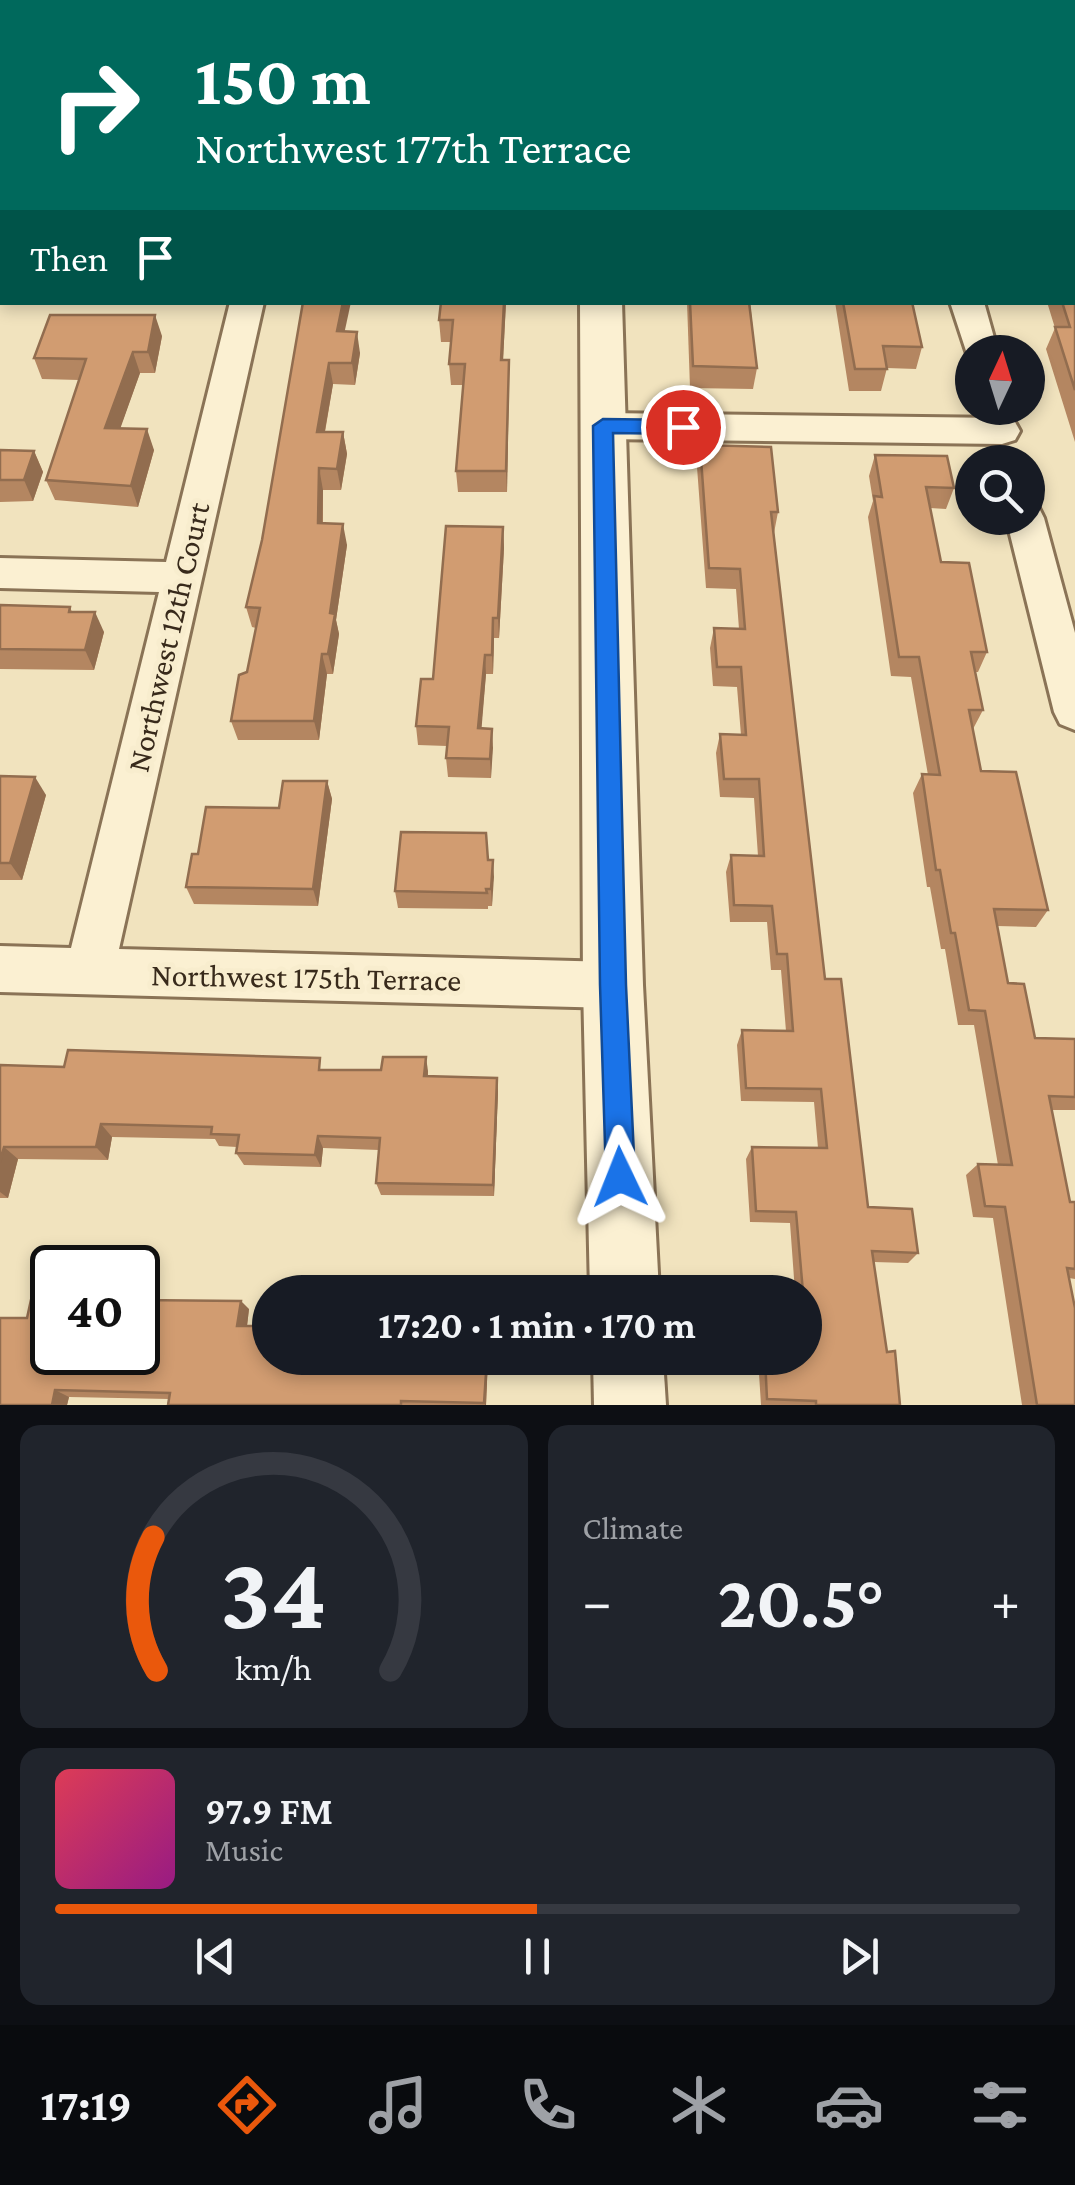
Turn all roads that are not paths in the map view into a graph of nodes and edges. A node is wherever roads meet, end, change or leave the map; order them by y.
1 (245, 305) edge
2 (601, 305) edge
3 (968, 305) edge
4 (976, 335) edge
5 (603, 426) junction
6 (1003, 434) edge
7 (1029, 535) edge
8 (0, 573) edge
9 (182, 577) junction
10 (1075, 712) edge
11 (0, 968) edge
12 (90, 971) junction
13 (613, 985) junction
14 (624, 1275) edge
15 (629, 1375) edge
16 (630, 1405) edge

1 - 9 street, Northwest 12th Court
2 - 5 street
3 - 4 street
5 - 6 street
5 - 13 street
7 - 10 street
8 - 9 street
9 - 12 street, Northwest 12th Court
11 - 12 street, Northwest 175th Terrace
12 - 13 street, Northwest 175th Terrace
13 - 14 street
15 - 16 street

